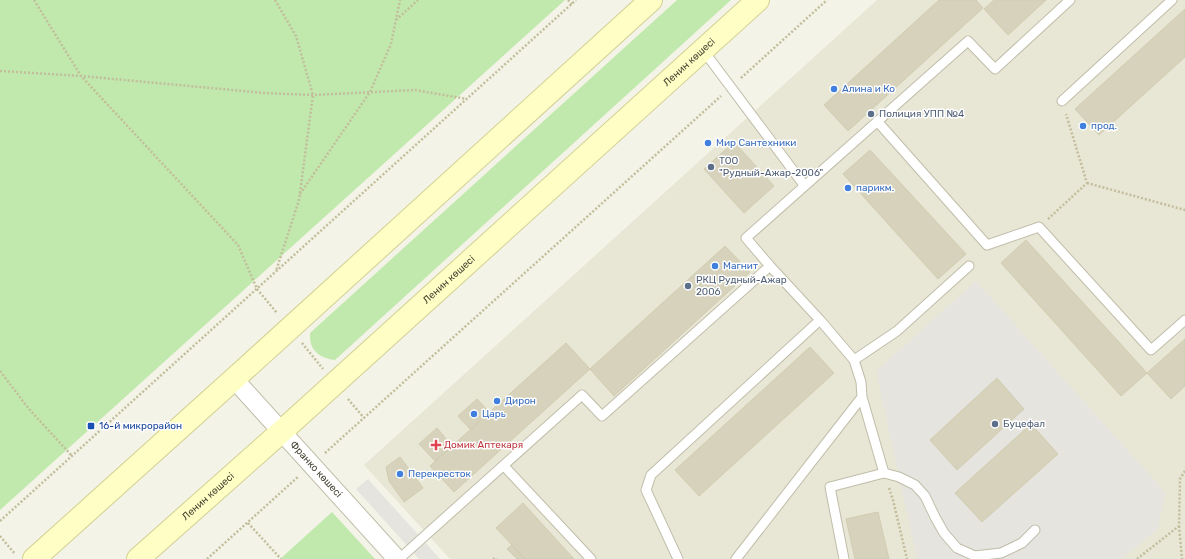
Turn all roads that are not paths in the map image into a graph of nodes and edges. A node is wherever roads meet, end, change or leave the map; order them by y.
1 (651, 0) edge
2 (758, 0) edge
3 (1070, 0) edge
4 (1172, 0) edge
5 (703, 50) junction
6 (1062, 100) road end
7 (877, 121) junction
8 (804, 185) junction
9 (770, 266) junction
10 (969, 266) dead end
11 (820, 320) junction
12 (1185, 320) edge
13 (854, 360) junction
14 (234, 379) junction
15 (862, 397) junction
16 (282, 432) junction
17 (504, 466) junction
18 (884, 473) junction
19 (1035, 530) dead end
20 (34, 559) edge
21 (138, 559) edge
22 (398, 559) edge
23 (591, 559) edge
24 (678, 559) edge
25 (736, 559) edge
26 (844, 559) edge

1 - 14 main road
2 - 5 main road, Ленин көшесі
3 - 7 lane
4 - 6 lane
5 - 8 lane
5 - 16 main road, Ленин көшесі
7 - 8 lane
7 - 12 lane
8 - 9 lane
9 - 11 lane
9 - 17 lane
10 - 13 lane
11 - 13 lane
11 - 24 lane
13 - 15 lane
14 - 16 street, Франко көшесі
14 - 20 main road
15 - 18 lane
15 - 25 lane
16 - 21 main road, Ленин көшесі
16 - 22 street, Франко көшесі
17 - 22 lane
17 - 23 lane
18 - 19 lane
18 - 26 lane

